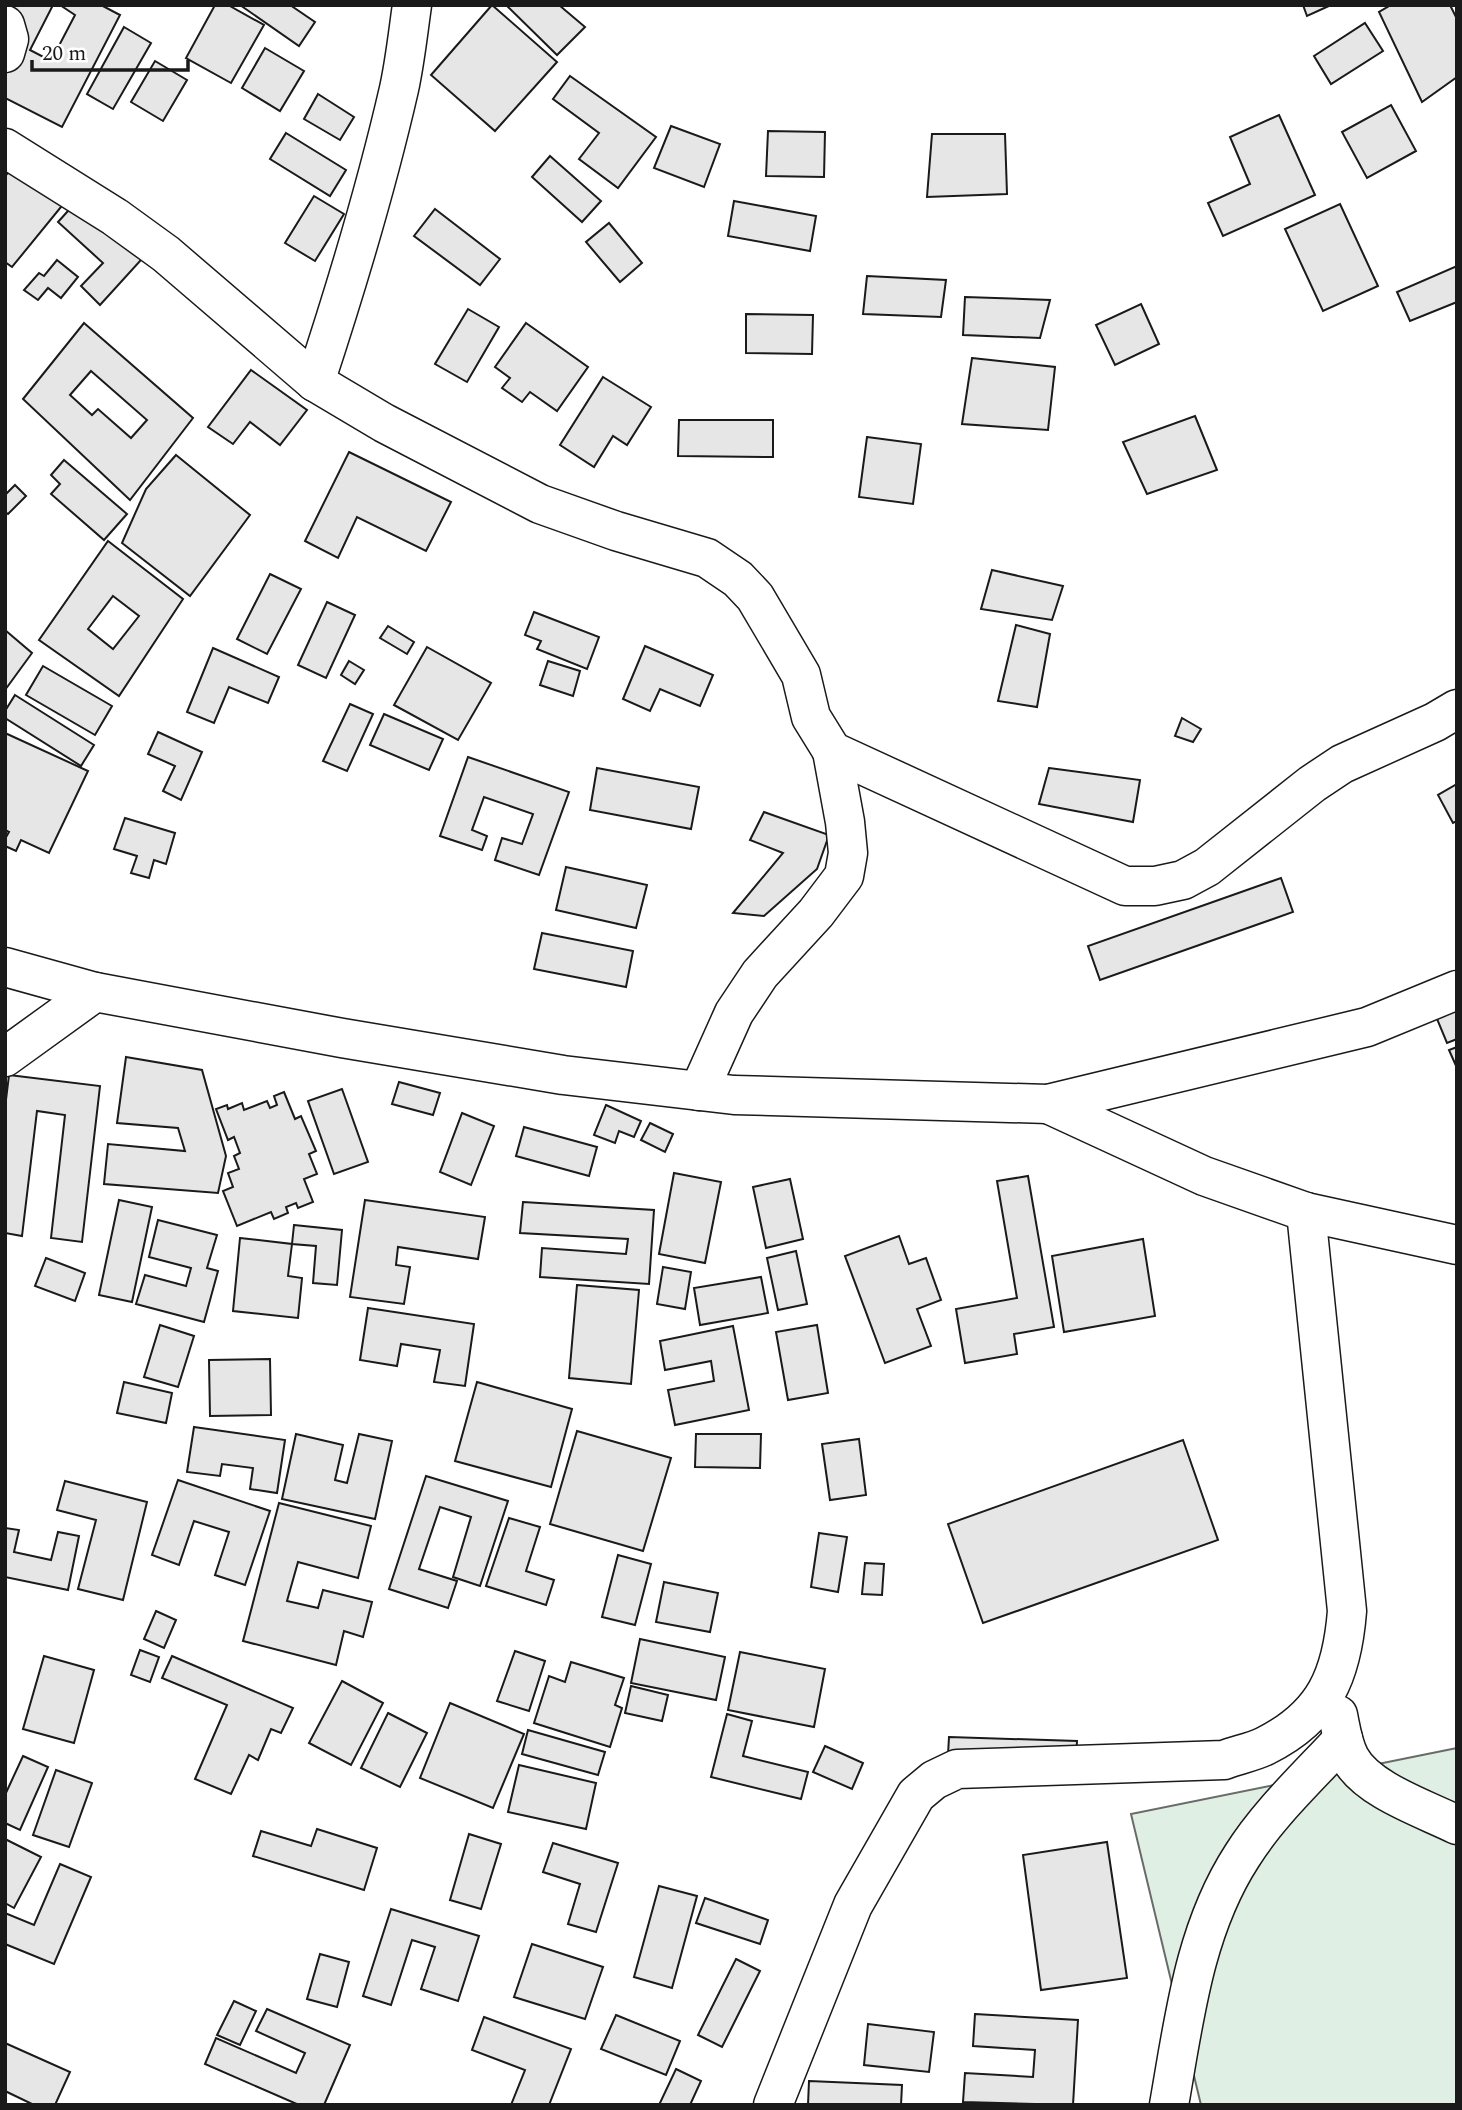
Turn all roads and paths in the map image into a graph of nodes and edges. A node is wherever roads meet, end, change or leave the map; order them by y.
1 (412, 5) edge
2 (5, 25) edge
3 (5, 53) edge
4 (5, 148) edge
5 (315, 382) junction
6 (1457, 709) edge
7 (832, 751) junction
8 (5, 967) edge
9 (1457, 990) edge
10 (95, 992) junction
11 (5, 1057) edge
12 (699, 1091) junction
13 (1048, 1104) junction
14 (1306, 1212) junction
15 (1457, 1245) edge
16 (1331, 1686) junction
17 (1343, 1739) junction
18 (1457, 1825) edge
19 (773, 2105) edge
20 (1169, 2105) edge

1 - 5 street
2 - 3 street
4 - 5 street
5 - 7 street
6 - 7 street
7 - 12 street
8 - 10 street
9 - 13 street
10 - 11 street
10 - 12 street
12 - 13 street
13 - 14 street
14 - 15 street
14 - 16 street
16 - 17 street
16 - 19 street
17 - 18 street
17 - 20 street

